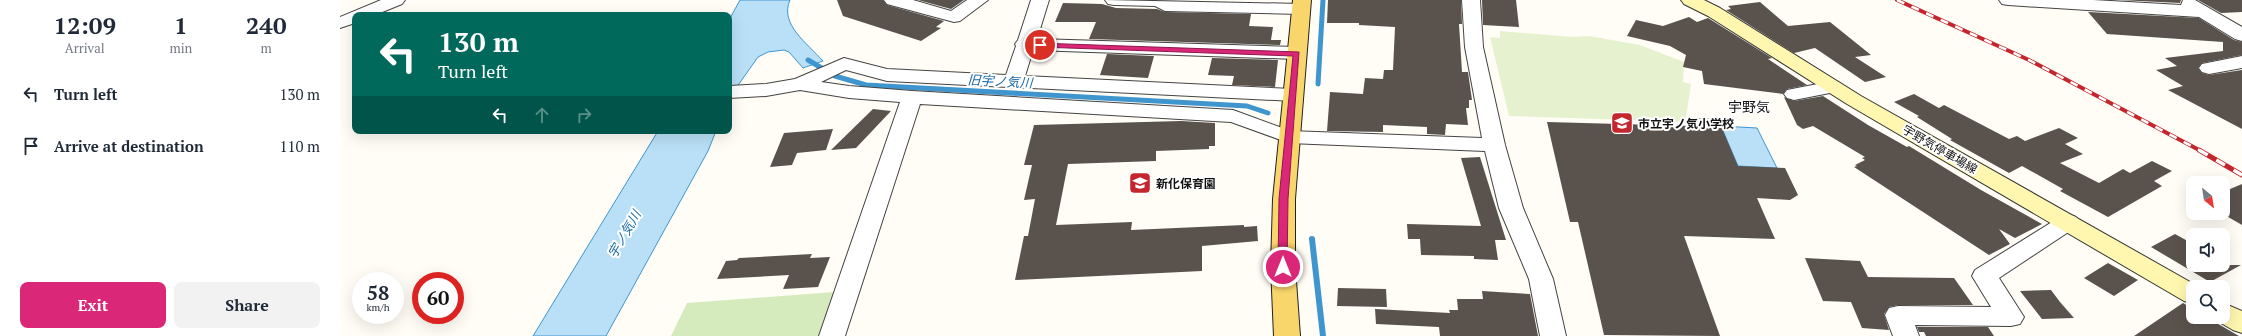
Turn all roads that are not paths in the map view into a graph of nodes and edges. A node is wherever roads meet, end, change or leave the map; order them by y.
1 (396, 0) edge
2 (893, 0) edge
3 (980, 0) edge
4 (1040, 0) edge
5 (1114, 0) edge
6 (1471, 0) edge
7 (1690, 0) edge
8 (2008, 0) edge
9 (2183, 0) edge
10 (2029, 1) edge
11 (1302, 5) edge
12 (367, 12) edge
13 (2202, 12) junction
14 (352, 18) edge
15 (340, 23) edge
16 (2242, 35) edge
17 (1024, 44) junction
18 (1297, 53) junction
19 (2242, 62) edge
20 (2209, 68) dead end
21 (807, 81) junction
22 (1014, 81) junction
23 (1833, 86) junction
24 (732, 92) edge
25 (1794, 94) dead end
26 (1293, 95) junction
27 (912, 97) junction
28 (1289, 137) junction
29 (1494, 145) junction
30 (2068, 222) junction
31 (2186, 291) edge
32 (2230, 316) edge
33 (2242, 323) edge
34 (832, 336) edge
35 (1287, 336) edge
36 (1553, 336) edge
37 (1906, 336) edge

1 - 12 street
2 - 3 street
4 - 17 street
5 - 11 street
6 - 29 street
7 - 23 main road, 宇野気停車場線
8 - 10 street
9 - 13 street
10 - 13 street
11 - 18 main road
13 - 16 street
14 - 15 street
17 - 18 street
17 - 22 street
18 - 26 main road
19 - 20 street
21 - 22 street
21 - 24 street
21 - 27 street
22 - 26 street
23 - 25 street
23 - 30 main road, 宇野気停車場線
26 - 28 main road
27 - 28 street
27 - 34 street
28 - 29 street
28 - 35 main road
29 - 36 street
30 - 31 main road, 宇野気停車場線
30 - 37 street
32 - 33 main road

